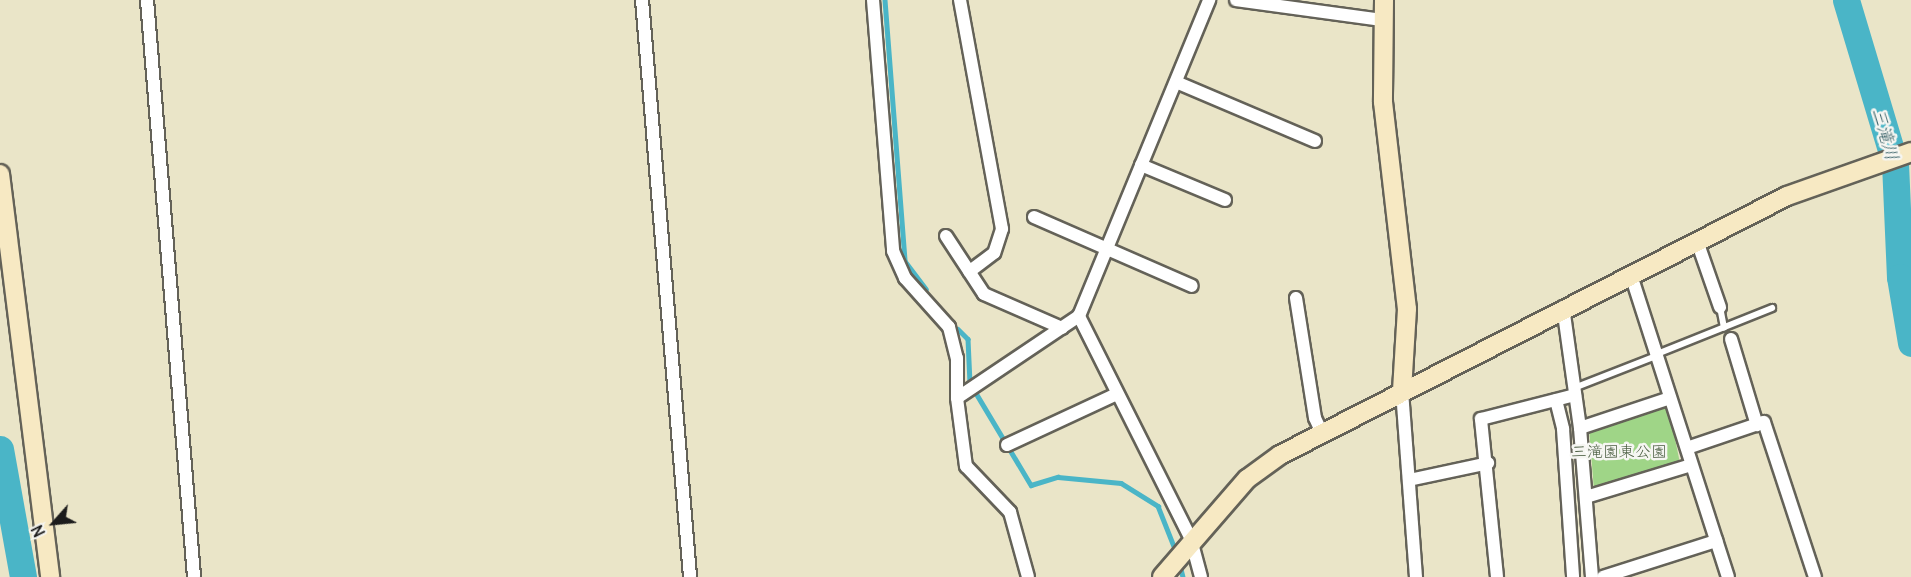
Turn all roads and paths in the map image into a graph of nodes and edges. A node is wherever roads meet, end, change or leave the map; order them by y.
1 (147, 0) edge
2 (642, 0) edge
3 (873, 0) edge
4 (960, 0) edge
5 (1209, 0) edge
6 (1236, 0) edge
7 (1384, 0) edge
8 (1382, 20) junction
9 (1176, 82) junction
10 (1315, 141) dead end
11 (1911, 152) edge
12 (1141, 165) junction
13 (0, 174) edge
14 (1225, 200) dead end
15 (1034, 217) dead end
16 (946, 236) dead end
17 (1697, 241) junction
18 (1105, 247) junction
19 (969, 272) junction
20 (1631, 275) junction
21 (1192, 285) dead end
22 (1296, 298) dead end
23 (1563, 307) junction
24 (1720, 307) joint
25 (1772, 308) dead end
26 (1079, 316) junction
27 (1724, 327) junction
28 (1062, 328) junction
29 (1731, 339) dead end
30 (1656, 355) junction
31 (1401, 391) junction
32 (1574, 391) junction
33 (1117, 394) junction
34 (961, 396) junction
35 (1670, 398) junction
36 (1556, 400) junction
37 (1757, 425) junction
38 (1580, 428) junction
39 (1322, 433) junction
40 (1007, 445) dead end
41 (1687, 448) junction
42 (1488, 463) junction
43 (1691, 465) junction
44 (1409, 480) junction
45 (1586, 497) junction
46 (1716, 541) junction
47 (1188, 543) junction
48 (1166, 571) edge
49 (50, 577) edge
50 (194, 577) edge
51 (690, 577) edge
52 (1028, 577) edge
53 (1201, 577) edge
54 (1416, 577) edge
55 (1497, 577) edge
56 (1574, 577) edge
57 (1592, 577) edge
58 (1603, 577) edge
59 (1728, 577) edge
60 (1815, 577) edge

1 - 50 street
2 - 51 street
3 - 34 street
4 - 19 street
5 - 9 street
6 - 8 street
7 - 8 street
8 - 31 street
9 - 10 street
9 - 12 street
11 - 17 street
12 - 14 street
12 - 18 street
13 - 49 street
15 - 18 street
16 - 19 street
17 - 20 street
17 - 24 street
18 - 21 street
18 - 26 street
19 - 28 street
20 - 23 street
20 - 30 street
22 - 39 street
23 - 31 street
23 - 32 street
24 - 27 lane
25 - 27 lane
26 - 28 street
26 - 33 street
27 - 30 lane
28 - 34 street
29 - 37 street
30 - 32 lane
30 - 35 street
31 - 39 street
31 - 44 street
32 - 36 street
32 - 38 street
33 - 40 street
33 - 47 street
34 - 52 street
35 - 38 street
35 - 41 street
36 - 42 street
36 - 56 street
37 - 41 street
37 - 60 street
38 - 45 street
39 - 47 street
41 - 43 street
42 - 44 street
42 - 55 street
43 - 45 street
43 - 46 street
44 - 54 street
45 - 57 street
46 - 58 street
46 - 59 street
47 - 48 street
47 - 53 street

